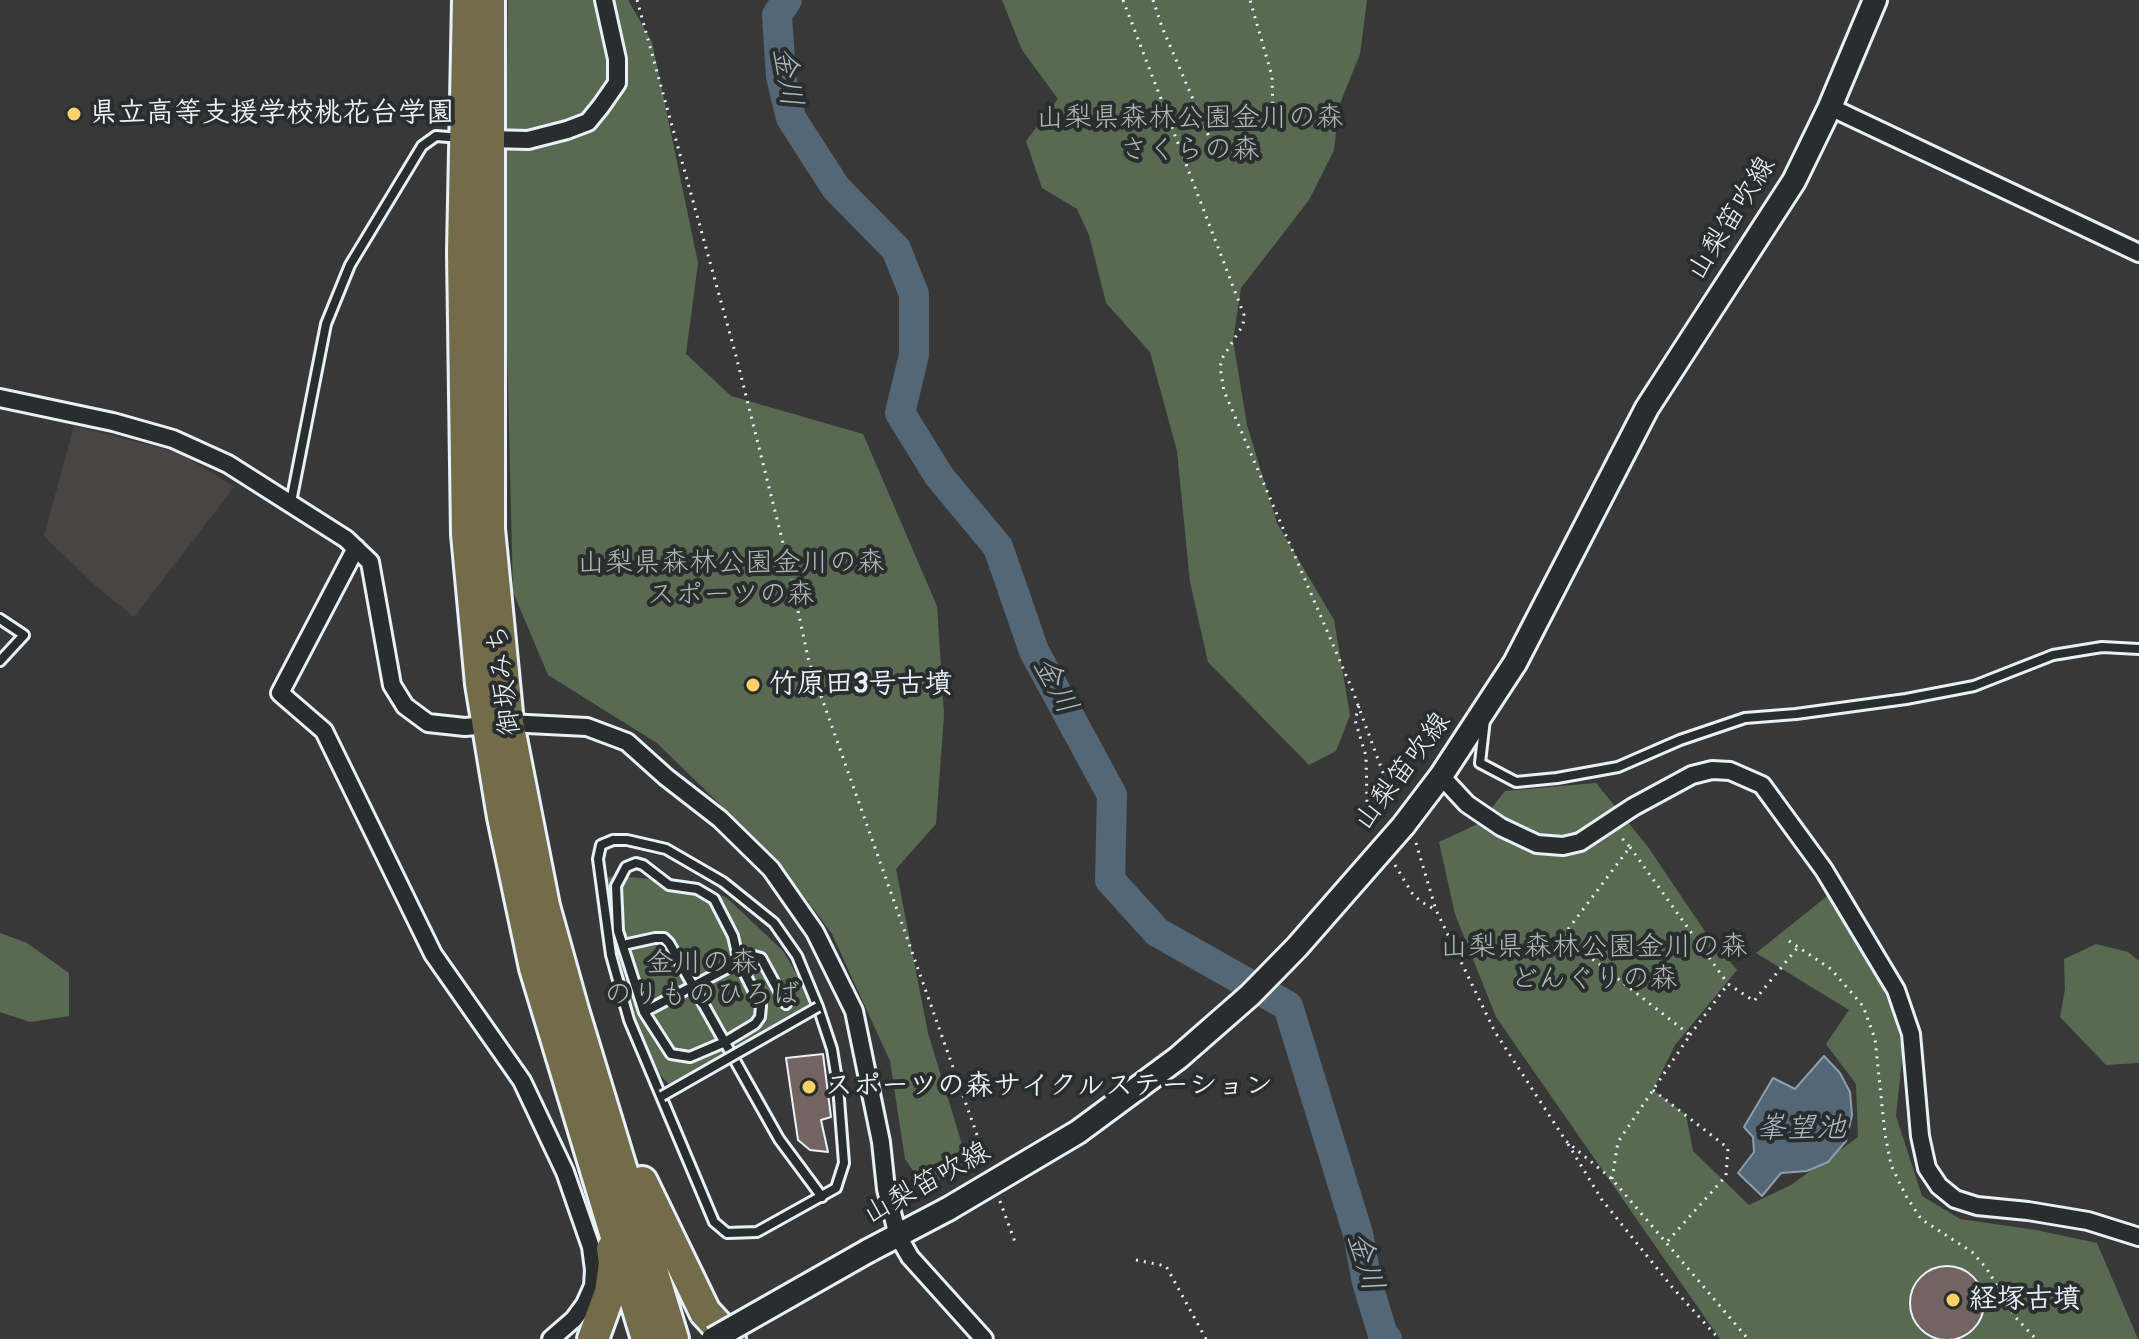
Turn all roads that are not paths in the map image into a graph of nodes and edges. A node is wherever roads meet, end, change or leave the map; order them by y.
1 (468, 0) edge
2 (489, 0) edge
3 (604, 0) edge
4 (1875, 0) edge
5 (1830, 107) junction
6 (478, 139) junction
7 (2139, 253) edge
8 (0, 398) edge
9 (290, 503) junction
10 (356, 548) junction
11 (0, 619) edge
12 (2139, 649) edge
13 (0, 661) edge
14 (1487, 709) junction
15 (498, 724) junction
16 (1441, 776) junction
17 (623, 945) junction
18 (739, 962) junction
19 (694, 988) junction
20 (786, 1004) dead end
21 (818, 1007) junction
22 (573, 1010) junction
23 (644, 1012) junction
24 (725, 1042) junction
25 (662, 1096) junction
26 (604, 1196) junction
27 (822, 1197) junction
28 (898, 1236) junction
29 (2139, 1237) edge
30 (551, 1339) edge
31 (593, 1339) edge
32 (647, 1339) edge
33 (673, 1339) edge
34 (713, 1339) edge
35 (730, 1339) edge
36 (984, 1339) edge

1 - 6 highway, 御坂みち
2 - 6 highway, 御坂みち
3 - 6 street
4 - 5 main road, 山梨笛吹線
5 - 7 street
5 - 14 main road, 山梨笛吹線
6 - 9 lane
6 - 15 highway, 御坂みち
8 - 9 street
9 - 10 street
10 - 15 street
10 - 30 street
11 - 13 lane
12 - 14 lane
14 - 16 main road, 山梨笛吹線
15 - 22 highway, 御坂みち
15 - 26 highway, 御坂みち
15 - 28 street
16 - 28 main road, 山梨笛吹線, bridge
16 - 29 street
17 - 18 lane
17 - 19 lane
17 - 23 lane
18 - 19 lane
18 - 20 lane
18 - 24 lane
19 - 23 lane
19 - 24 lane
21 - 25 lane, bridge
21 - 25 lane
21 - 27 lane
22 - 33 highway, 御坂みち
22 - 35 highway
23 - 24 lane
24 - 27 lane
25 - 27 lane
26 - 31 highway
26 - 32 highway, 御坂みち
28 - 34 main road, 山梨笛吹線, bridge
28 - 36 street

